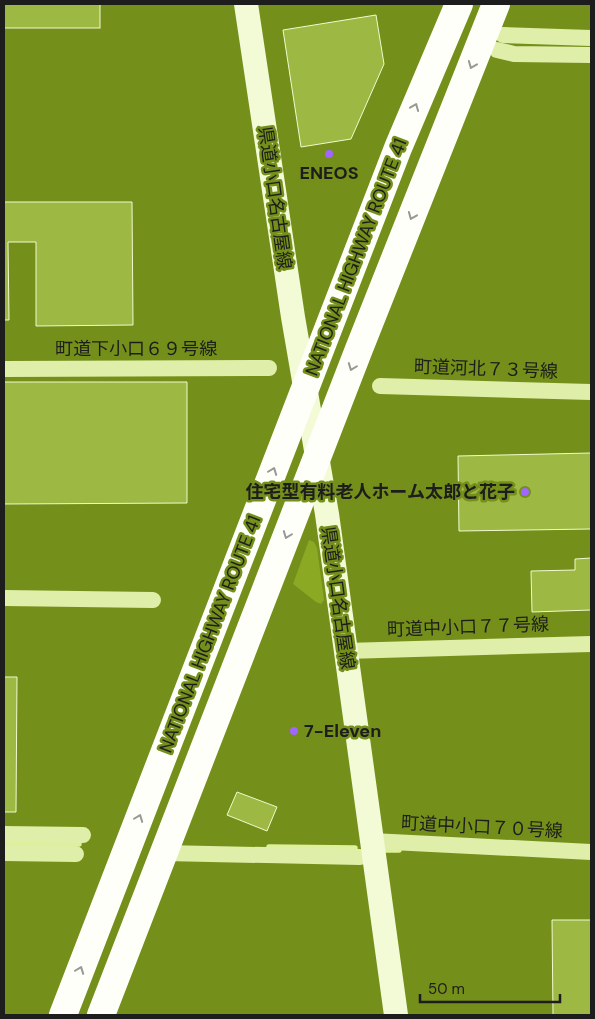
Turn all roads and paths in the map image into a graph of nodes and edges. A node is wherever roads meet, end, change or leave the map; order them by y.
1 (246, 4) edge
2 (459, 4) edge
3 (496, 4) edge
4 (591, 38) edge
5 (591, 55) edge
6 (269, 368) dead end
7 (4, 369) edge
8 (380, 386) dead end
9 (305, 389) junction
10 (591, 392) edge
11 (317, 458) junction
12 (4, 598) edge
13 (153, 600) dead end
14 (591, 644) edge
15 (346, 651) junction
16 (4, 834) edge
17 (83, 835) dead end
18 (366, 849) junction
19 (591, 852) edge
20 (4, 853) edge
21 (164, 853) junction
22 (76, 854) dead end
23 (63, 1015) edge
24 (101, 1015) edge
25 (396, 1015) edge

1 - 9 main road, 県道小口名古屋線
9 -> 2 highway, NATIONAL HIGHWAY ROUTE 41
3 -> 11 highway, NATIONAL HIGHWAY ROUTE 41
4 - 5 street
6 - 7 street, 町道下小口６９号線
8 - 10 street, 町道河北７３号線
9 - 11 main road, 県道小口名古屋線
23 -> 9 highway, NATIONAL HIGHWAY ROUTE 41
11 - 15 main road, 県道小口名古屋線
11 -> 21 highway, NATIONAL HIGHWAY ROUTE 41
12 - 13 street
14 - 15 street, 町道中小口７７号線
15 - 18 main road, 県道小口名古屋線
16 - 17 street
18 - 19 street, 町道中小口７０号線
18 - 21 street, 町道中小口７０号線
18 - 25 main road, 県道小口名古屋線
20 - 22 street
21 - 24 highway, NATIONAL HIGHWAY ROUTE 41

